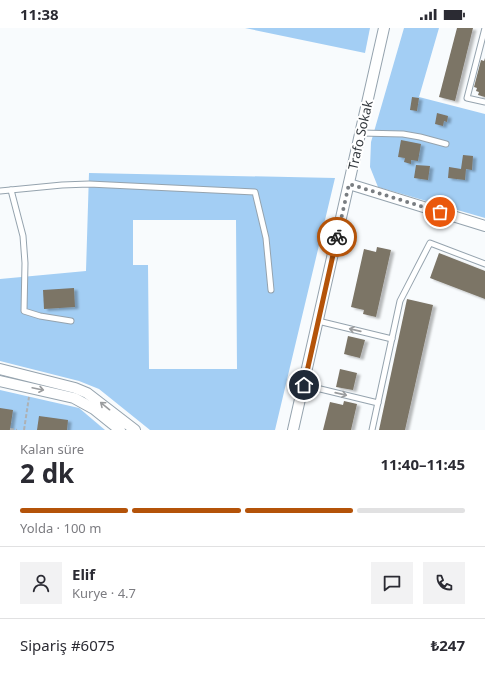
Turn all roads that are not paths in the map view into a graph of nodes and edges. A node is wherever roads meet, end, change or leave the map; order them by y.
1 (384, 28) edge
2 (485, 28) edge
3 (483, 45) edge
4 (485, 102) edge
5 (361, 133) junction
6 (446, 144) dead end
7 (349, 184) junction
8 (11, 190) junction
9 (0, 191) edge
10 (485, 226) edge
11 (485, 264) edge
12 (271, 290) dead end
13 (71, 321) dead end
14 (318, 321) junction
15 (392, 339) junction
16 (0, 369) edge
17 (0, 381) edge
18 (304, 385) junction
19 (378, 403) junction
20 (120, 430) edge
21 (135, 430) edge
22 (293, 430) edge
23 (372, 430) edge

1 - 5 street, Trafo Sokak
2 - 3 lane
3 - 4 lane
5 - 6 lane
5 - 7 street, Trafo Sokak
7 - 10 street
7 - 14 street, Trafo Sokak
8 - 9 lane
8 - 12 lane
8 - 13 lane
11 - 15 lane
15 -> 14 lane
14 - 18 street, Trafo Sokak
15 - 19 lane
21 -> 16 street
17 -> 20 street
18 -> 19 lane
18 - 22 street, Trafo Sokak
19 - 23 lane

